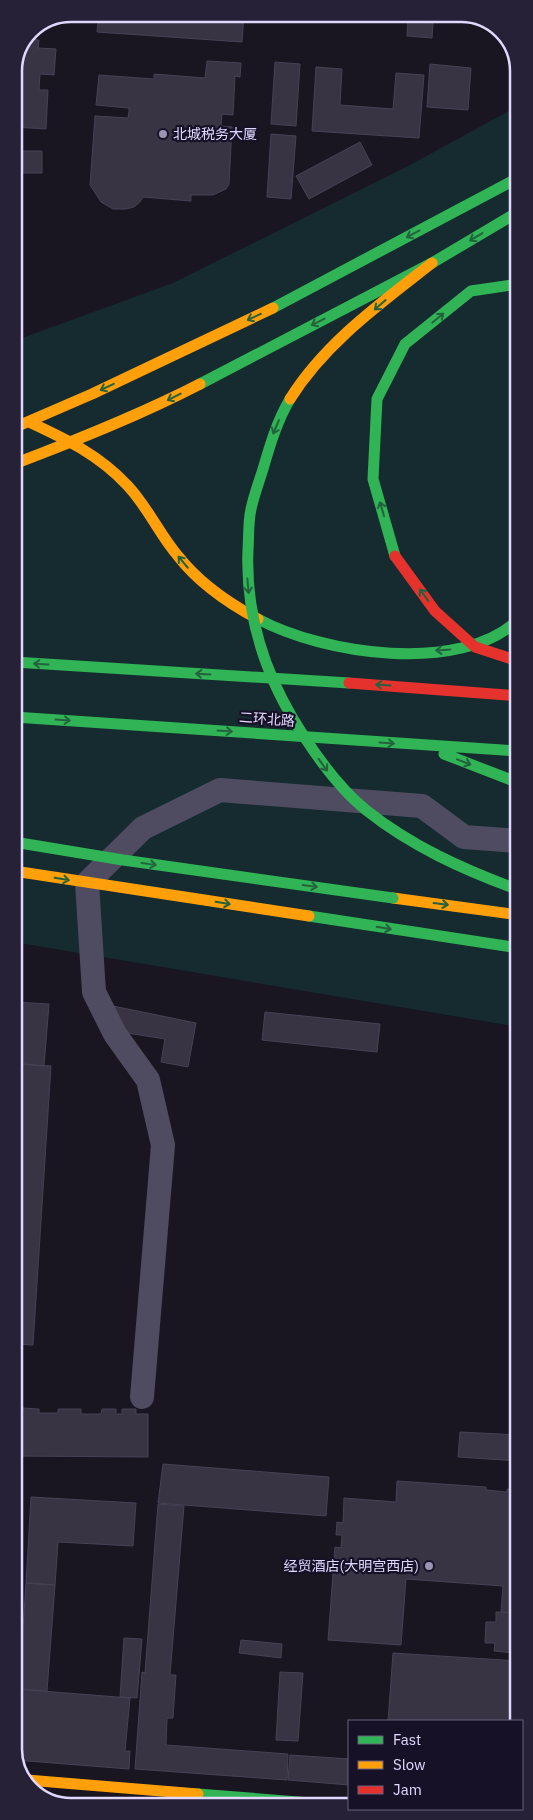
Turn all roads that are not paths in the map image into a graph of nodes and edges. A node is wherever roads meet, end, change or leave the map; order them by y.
1 (510, 182) edge
2 (510, 217) edge
3 (432, 263) junction
4 (510, 285) edge
5 (30, 422) junction
6 (22, 425) edge
7 (22, 461) edge
8 (510, 629) edge
9 (510, 658) edge
10 (22, 662) edge
11 (510, 695) edge
12 (22, 718) edge
13 (419, 745) junction
14 (510, 751) edge
15 (510, 780) edge
16 (510, 840) edge
17 (22, 843) edge
18 (22, 872) edge
19 (87, 883) junction
20 (510, 887) edge
21 (510, 913) edge
22 (510, 947) edge
23 (142, 1397) dead end
24 (35, 1781) edge
25 (243, 1797) edge

1 -> 5 main road
2 -> 3 main road, bridge
3 -> 7 main road, bridge
3 -> 20 main road, bridge
9 -> 4 main road, bridge
5 - 6 main road
8 -> 5 main road
11 -> 10 main road
12 -> 13 main road, 二环北路
13 - 14 main road, 二环北路
13 -> 15 main road
16 - 19 street
17 -> 21 main road, bridge
18 -> 19 main road
19 -> 22 main road
19 - 23 street
24 - 25 main road

